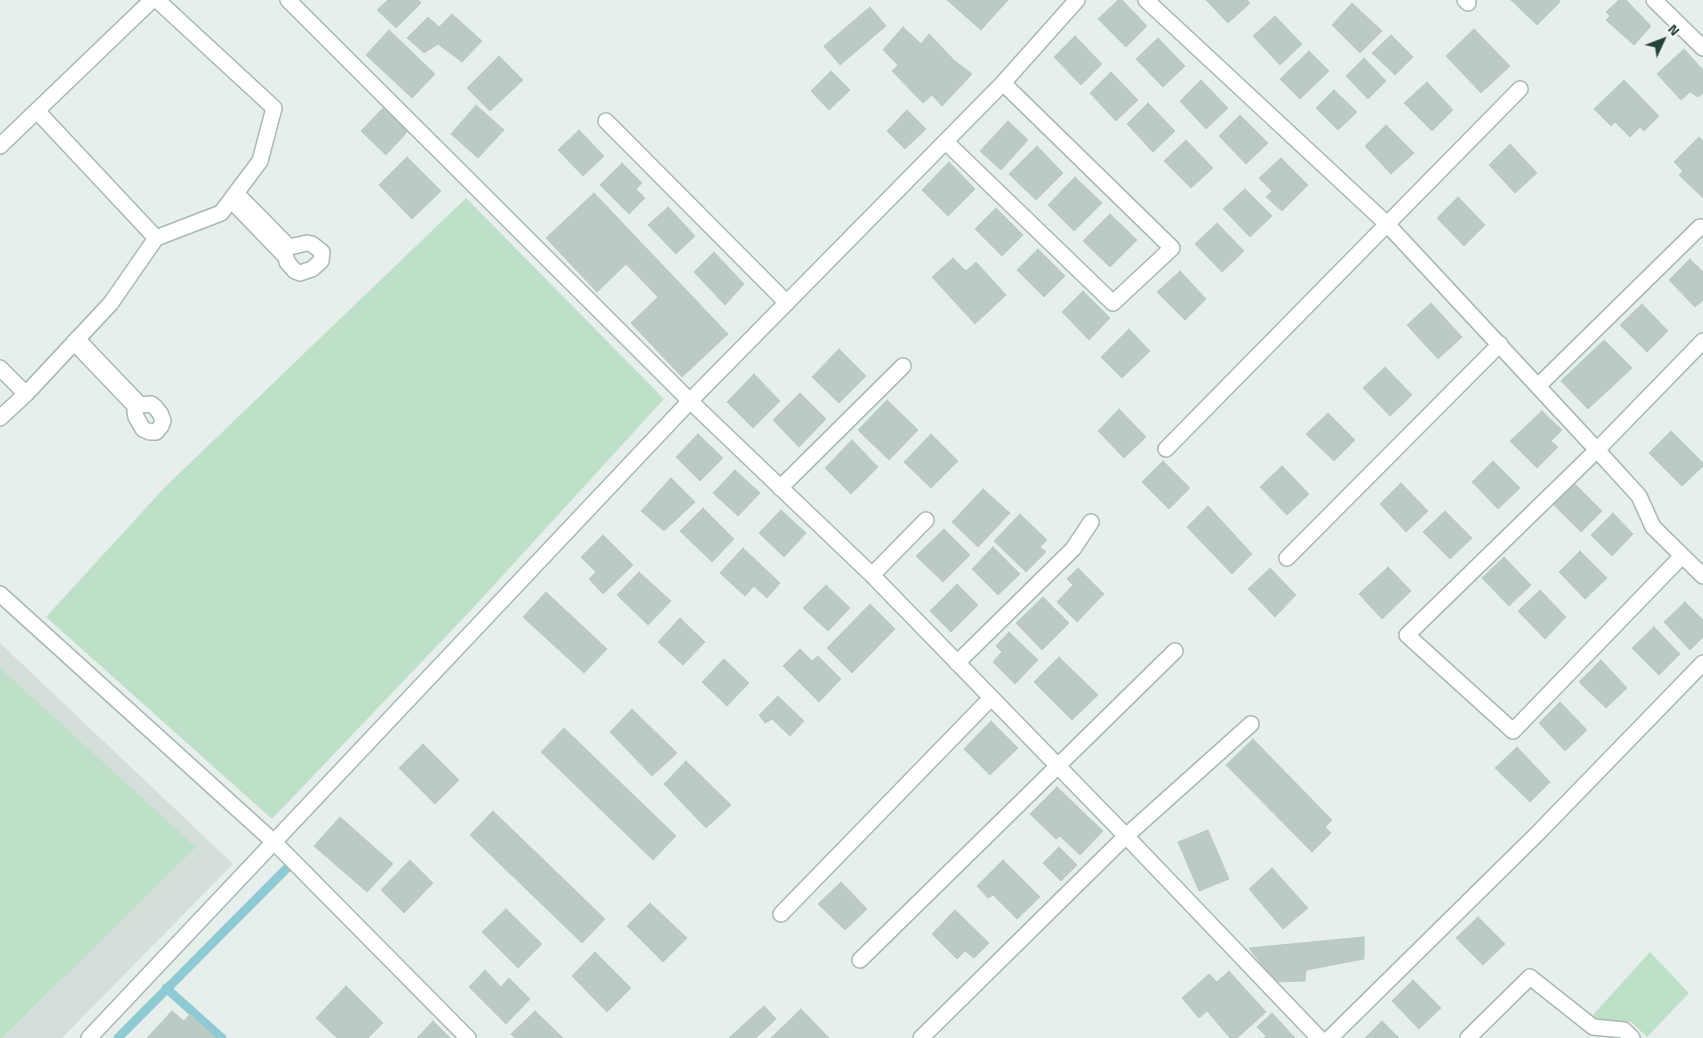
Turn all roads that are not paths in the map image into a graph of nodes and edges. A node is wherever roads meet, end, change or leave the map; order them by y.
1 (152, 0) edge
2 (157, 0) edge
3 (288, 0) edge
4 (1077, 0) edge
5 (1146, 0) edge
6 (1654, 0) edge
7 (1703, 48) edge
8 (1004, 83) junction
9 (1520, 89) dead end
10 (37, 111) junction
11 (606, 121) dead end
12 (946, 142) junction
13 (0, 146) edge
14 (234, 197) junction
15 (1387, 224) junction
16 (1700, 226) dead end
17 (156, 238) junction
18 (787, 303) junction
19 (76, 341) junction
20 (1703, 341) edge
21 (1500, 344) junction
22 (903, 366) dead end
23 (0, 368) edge
24 (1538, 386) junction
25 (26, 394) junction
26 (690, 402) junction
27 (0, 418) edge
28 (1166, 449) dead end
29 (1598, 450) junction
30 (780, 488) junction
31 (926, 520) dead end
32 (1091, 522) dead end
33 (1682, 556) junction
34 (1288, 558) dead end
35 (1701, 569) edge
36 (872, 575) junction
37 (0, 594) edge
38 (1175, 651) dead end
39 (957, 663) junction
40 (1703, 663) edge
41 (992, 698) junction
42 (1251, 724) dead end
43 (1058, 767) junction
44 (1126, 836) junction
45 (275, 843) junction
46 (781, 914) dead end
47 (860, 960) dead end
48 (89, 1038) edge
49 (468, 1038) edge
50 (921, 1038) edge
51 (1319, 1038) edge
52 (1330, 1038) edge
53 (1468, 1038) edge
54 (1632, 1038) edge

1 - 10 street
2 - 14 street
3 - 26 street
4 - 8 street
5 - 15 street
6 - 7 street
8 - 12 street
8 - 12 street
9 - 15 street
10 - 13 street
10 - 17 street
11 - 18 street
12 - 18 street
14 - 14 street
14 - 17 street
15 - 21 street
15 - 28 street
16 - 24 street
17 - 19 street
18 - 26 street
19 - 19 street
19 - 25 street
20 - 29 street
21 - 24 street
21 - 34 street
22 - 30 street
23 - 25 street
24 - 29 street
25 - 27 street
26 - 30 street
26 - 45 street
29 - 33 street
29 - 33 street
30 - 36 street
31 - 36 street
32 - 39 street
33 - 35 street
36 - 39 street
37 - 45 street
38 - 43 street
39 - 41 street
40 - 52 street
41 - 43 street
41 - 46 street
42 - 44 street
43 - 44 street
43 - 47 street
44 - 50 street
44 - 51 street
45 - 48 street
45 - 49 street
53 - 54 street

